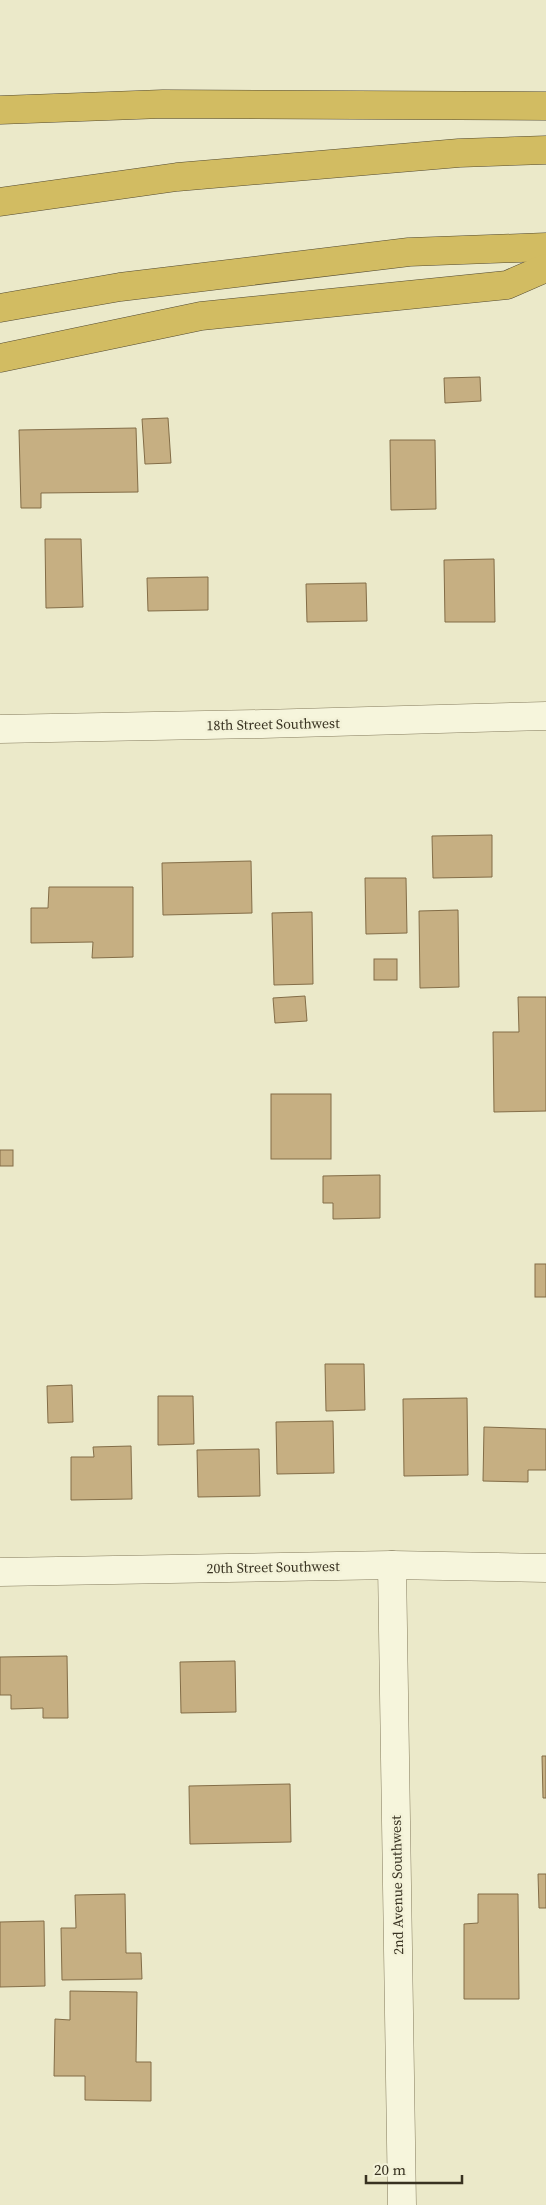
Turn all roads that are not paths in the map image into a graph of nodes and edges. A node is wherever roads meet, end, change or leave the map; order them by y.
1 (546, 106) edge
2 (0, 110) edge
3 (546, 150) edge
4 (0, 202) edge
5 (546, 247) edge
6 (546, 268) edge
7 (0, 308) edge
8 (0, 358) edge
9 (546, 716) edge
10 (0, 729) edge
11 (392, 1565) junction
12 (546, 1568) edge
13 (0, 1572) edge
14 (402, 2205) edge

1 - 2 highway
3 - 4 highway
5 - 7 highway
6 - 8 highway
9 - 10 street, 18th Street Southwest
11 - 12 street, 20th Street Southwest
11 - 13 street, 20th Street Southwest
11 - 14 street, 2nd Avenue Southwest

